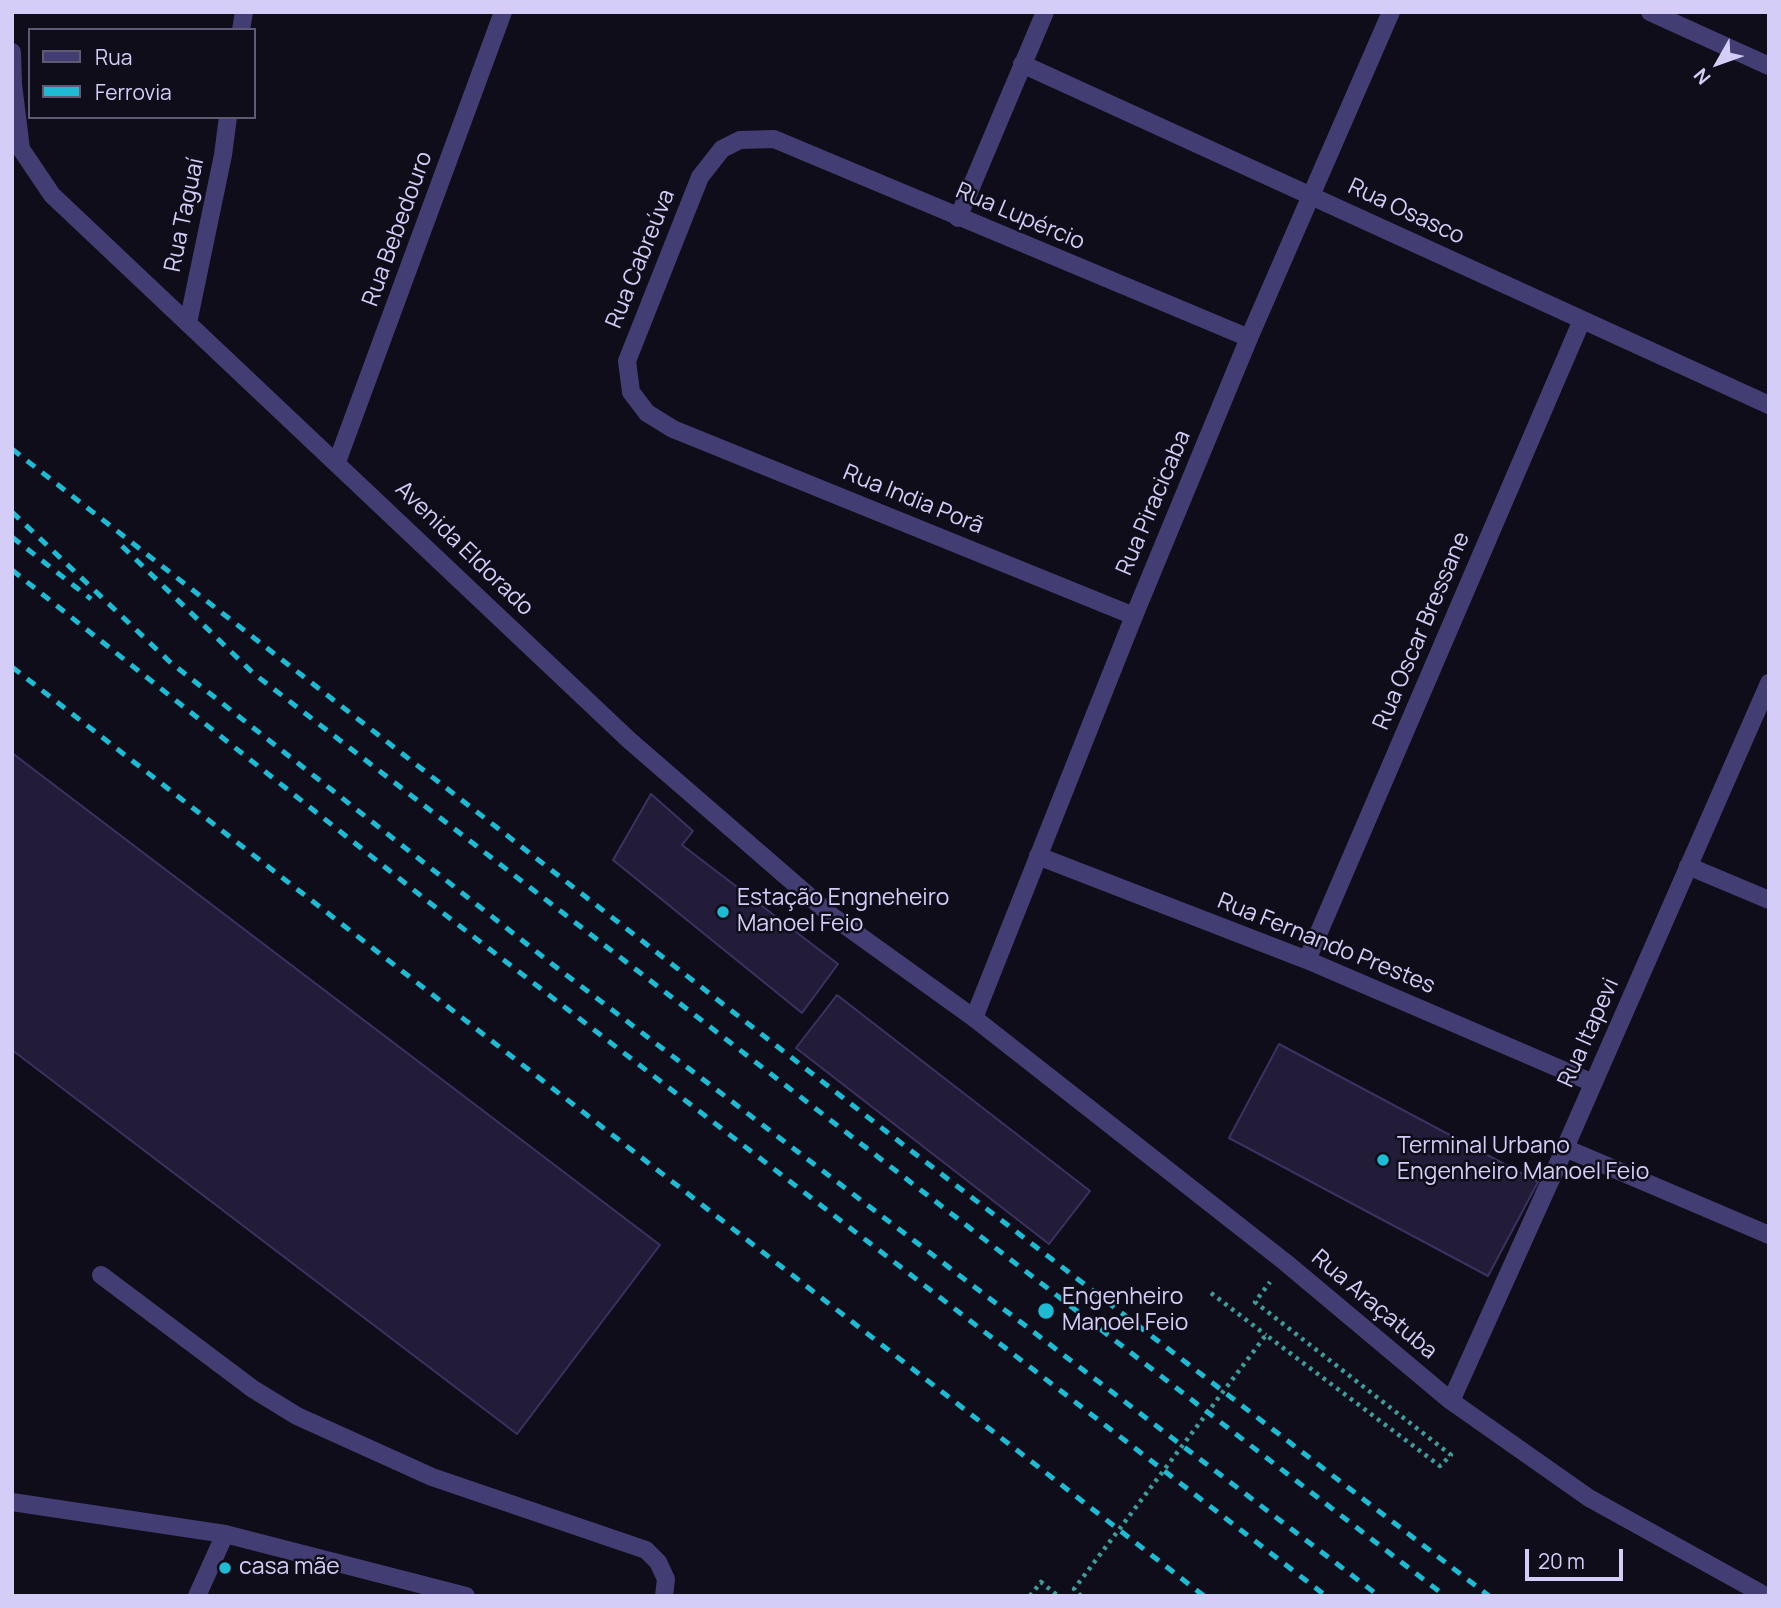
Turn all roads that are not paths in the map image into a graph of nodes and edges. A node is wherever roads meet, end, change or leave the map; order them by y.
1 (503, 12) edge
2 (1045, 12) edge
3 (1391, 12) edge
4 (1650, 12) edge
5 (12, 52) edge
6 (1022, 64) junction
7 (1769, 66) edge
8 (228, 119) edge
9 (774, 139) joint
10 (17, 149) edge
11 (1310, 195) junction
12 (958, 218) junction
13 (1582, 320) junction
14 (188, 323) junction
15 (1249, 338) junction
16 (1769, 405) edge
17 (673, 429) joint
18 (337, 462) junction
19 (1134, 616) junction
20 (1769, 683) edge
21 (1038, 856) junction
22 (1688, 866) junction
23 (1769, 900) edge
24 (1307, 960) junction
25 (974, 1018) junction
26 (1593, 1083) junction
27 (1565, 1148) junction
28 (1769, 1235) edge
29 (101, 1275) dead end
30 (1451, 1401) junction
31 (12, 1502) edge
32 (225, 1534) junction
33 (197, 1596) edge
34 (466, 1596) edge
35 (664, 1596) edge
36 (1766, 1596) edge

1 - 18 street, Rua Bebedouro
2 - 6 street
3 - 11 street, Rua Piracicaba
4 - 7 street
5 - 10 street, Avenida Eldorado
6 - 11 street, Rua Osasco
6 - 12 street
8 - 14 street, Rua Taguaí
9 - 12 street, Rua Lupércio
9 - 17 street, Rua Cabreúva
10 - 14 street, Avenida Eldorado
11 - 13 street, Rua Osasco
11 - 15 street, Rua Piracicaba
12 - 15 street, Rua Lupércio
13 - 16 street, Rua Osasco
13 - 24 street, Rua Oscar Bressane
14 - 18 street, Avenida Eldorado
15 - 19 street, Rua Piracicaba
17 - 19 street, Rua India Porã
18 - 25 street, Avenida Eldorado
19 - 21 street, Rua Piracicaba
20 - 22 street, Rua Itapevi
21 - 24 street, Rua Fernando Prestes
21 - 25 street, Rua Piracicaba
22 - 23 street
22 - 26 street, Rua Itapevi
24 - 26 street, Rua Fernando Prestes
25 - 30 street, Rua Araçatuba
26 - 27 street, Rua Itapevi
27 - 28 street
27 - 30 street, Rua Itapevi
29 - 35 street
30 - 36 street, Rua Araçatuba
31 - 32 street
32 - 33 street
32 - 34 street

